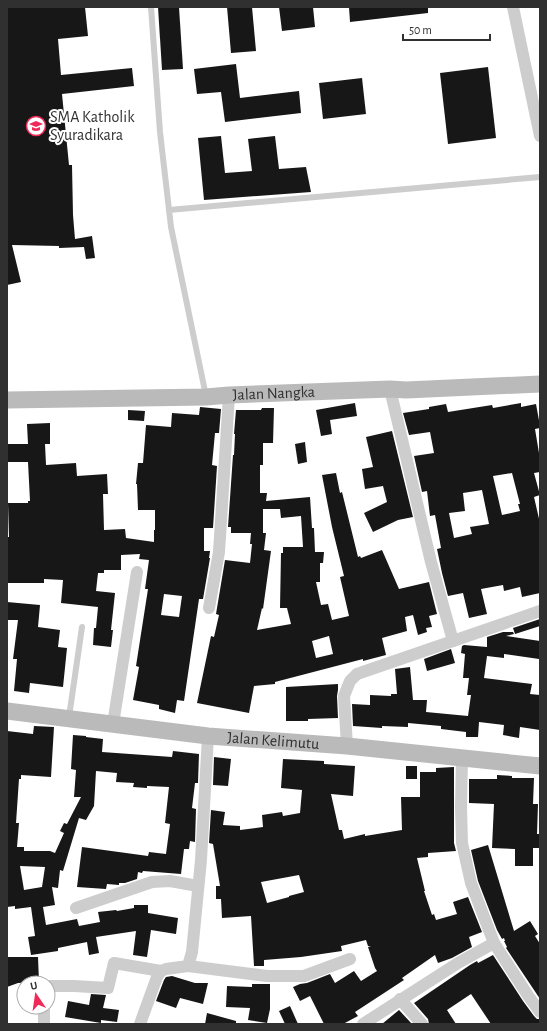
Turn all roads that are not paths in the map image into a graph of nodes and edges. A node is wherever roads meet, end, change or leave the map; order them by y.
1 (151, 7) edge
2 (513, 7) edge
3 (540, 136) edge
4 (540, 178) edge
5 (169, 210) junction
6 (540, 384) edge
7 (390, 389) junction
8 (229, 395) junction
9 (206, 397) junction
10 (7, 400) edge
11 (137, 572) dead end
12 (209, 608) dead end
13 (540, 611) edge
14 (82, 627) dead end
15 (453, 641) junction
16 (7, 711) edge
17 (69, 719) junction
18 (113, 724) junction
19 (208, 736) junction
20 (347, 746) junction
21 (462, 758) junction
22 (540, 766) edge
23 (198, 886) junction
24 (76, 908) dead end
25 (494, 942) junction
26 (350, 960) dead end
27 (188, 966) junction
28 (161, 971) junction
29 (56, 986) edge
30 (400, 999) junction
31 (540, 1012) edge
32 (140, 1024) edge
33 (363, 1024) edge
34 (422, 1024) edge

1 - 5 lane
2 - 3 street
4 - 5 lane
5 - 9 lane
6 - 7 street, Jalan Nangka
7 - 8 street, Jalan Nangka
7 - 15 street
8 - 9 street, Jalan Nangka
8 - 12 street
9 - 10 street, Jalan Nangka
11 - 18 street
13 - 15 street
14 - 17 lane
15 - 20 street
16 - 17 street, Jalan Kelimutu
17 - 18 street, Jalan Kelimutu
18 - 19 street, Jalan Kelimutu
19 - 20 street, Jalan Kelimutu
19 - 23 street
20 - 21 street, Jalan Kelimutu
21 - 22 street, Jalan Kelimutu
21 - 25 street
23 - 24 street
23 - 27 street
25 - 30 street
25 - 31 street
26 - 27 street
27 - 28 street
28 - 29 street
28 - 32 street
30 - 33 street
30 - 34 street

